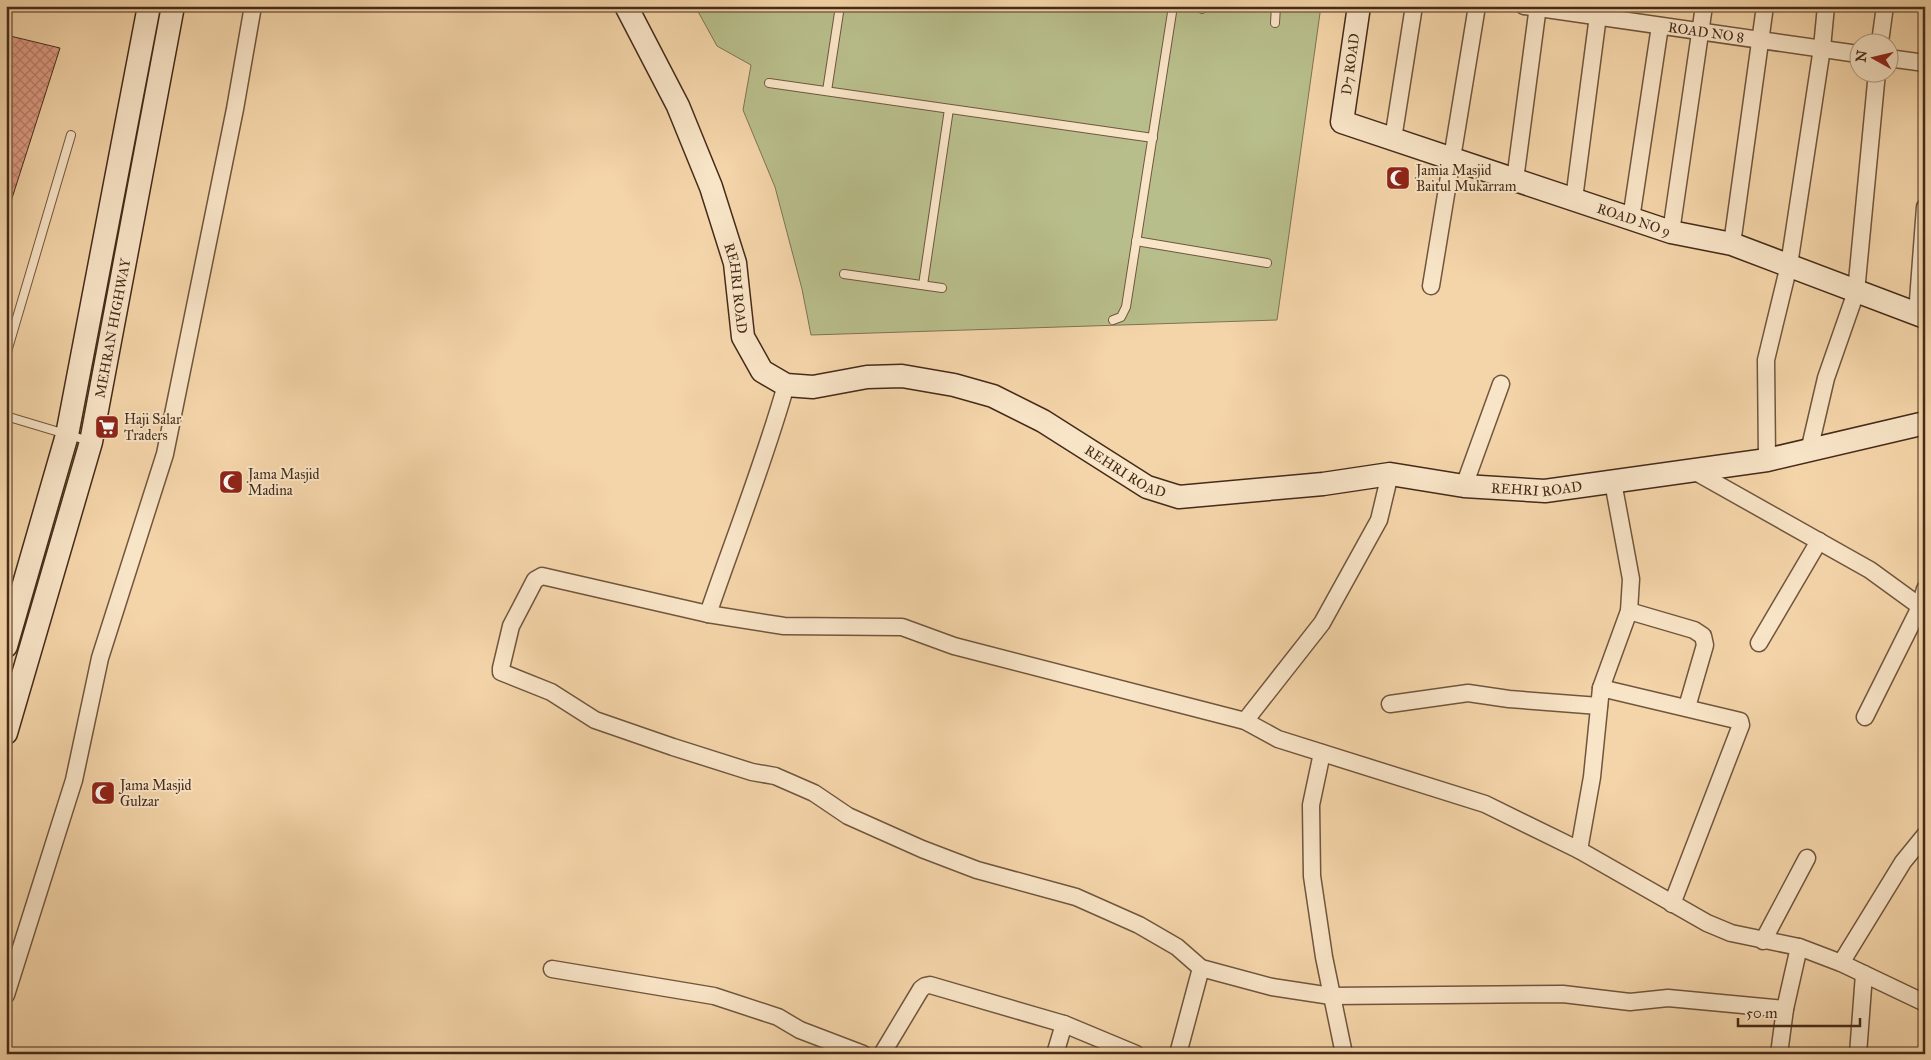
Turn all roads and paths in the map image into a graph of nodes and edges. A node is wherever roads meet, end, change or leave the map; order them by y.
1 (149, 6) edge
2 (173, 6) edge
3 (253, 6) edge
4 (626, 6) edge
5 (840, 6) edge
6 (1173, 6) edge
7 (1276, 6) edge
8 (1359, 6) edge
9 (1414, 6) edge
10 (1477, 6) edge
11 (1704, 6) edge
12 (1765, 6) edge
13 (1826, 6) edge
14 (1885, 6) edge
15 (1533, 7) edge
16 (1598, 12) edge
17 (1275, 23) dead end
18 (1660, 26) junction
19 (1701, 31) junction
20 (1881, 32) edge
21 (1760, 40) junction
22 (1822, 48) junction
23 (1848, 52) edge
24 (1898, 59) edge
25 (1925, 63) edge
26 (769, 82) dead end
27 (1876, 82) edge
28 (827, 91) junction
29 (949, 108) junction
30 (1342, 122) joint
31 (71, 135) dead end
32 (1152, 138) junction
33 (1393, 139) junction
34 (1452, 159) junction
35 (1515, 180) junction
36 (1574, 199) junction
37 (1925, 208) edge
38 (1631, 219) junction
39 (1672, 232) junction
40 (1136, 241) junction
41 (1732, 244) junction
42 (1267, 263) dead end
43 (1789, 265) junction
44 (844, 274) dead end
45 (923, 285) junction
46 (1431, 286) dead end
47 (942, 288) dead end
48 (1856, 292) junction
49 (1921, 316) edge
50 (1113, 320) dead end
51 (6, 355) edge
52 (1501, 384) dead end
53 (786, 386) junction
54 (6, 414) edge
55 (1925, 423) edge
56 (66, 435) junction
57 (91, 442) junction
58 (1809, 451) junction
59 (1767, 460) junction
60 (1694, 471) junction
61 (1390, 474) junction
62 (1613, 482) junction
63 (1464, 486) junction
64 (1819, 541) junction
65 (1925, 589) edge
66 (1922, 609) edge
67 (1629, 611) junction
68 (708, 614) junction
69 (1759, 643) dead end
70 (6, 646) edge
71 (1601, 688) junction
72 (1390, 704) dead end
73 (1599, 706) junction
74 (1687, 708) junction
75 (1865, 717) dead end
76 (1245, 721) junction
77 (6, 733) edge
78 (1322, 753) junction
79 (1925, 835) edge
80 (1579, 850) junction
81 (1807, 858) dead end
82 (1672, 904) junction
83 (1763, 941) junction
84 (1799, 947) junction
85 (1841, 963) junction
86 (1201, 968) junction
87 (552, 969) dead end
88 (1864, 974) junction
89 (6, 995) edge
90 (1331, 996) junction
91 (1925, 1003) edge
92 (1785, 1009) junction
93 (1064, 1024) junction
94 (863, 1054) edge
95 (882, 1054) edge
96 (1055, 1054) edge
97 (1136, 1054) edge
98 (1178, 1054) edge
99 (1344, 1054) edge
100 (1779, 1054) edge
101 (1858, 1054) edge

1 - 56 street
2 - 57 street, MEHRAN HIGHWAY
3 - 89 street
4 - 53 street, REHRI ROAD
5 - 28 lane
6 - 32 lane
7 - 17 lane
8 - 30 street, D7 ROAD
9 - 33 street
10 - 34 street
11 - 19 street
12 - 21 street
13 - 22 street
14 - 20 street
15 - 16 street, ROAD NO 8
15 - 35 street
16 - 18 street, ROAD NO 8
16 - 36 street
18 - 19 street, ROAD NO 8
18 - 38 street
19 - 21 street, ROAD NO 8
19 - 39 street
21 - 22 street, ROAD NO 8
21 - 41 street
22 - 23 street, ROAD NO 8
22 - 43 street
24 - 25 street
26 - 28 lane
27 - 48 street
28 - 29 lane
29 - 32 lane
29 - 45 lane
30 - 33 street, ROAD NO 9
31 - 51 lane
32 - 40 lane
33 - 34 street, ROAD NO 9
34 - 35 street, ROAD NO 9
34 - 46 street
35 - 36 street, ROAD NO 9
36 - 38 street, ROAD NO 9
37 - 49 street
38 - 39 street, ROAD NO 9
39 - 41 street, ROAD NO 9
40 - 42 lane
40 - 50 lane
41 - 43 street, ROAD NO 9
43 - 48 street, ROAD NO 9
43 - 59 street
44 - 45 lane
45 - 47 lane
48 - 49 street, ROAD NO 9
48 - 58 street
52 - 63 street
53 - 61 street, REHRI ROAD
53 - 68 street
54 - 56 lane
55 - 58 street, REHRI ROAD
56 - 57 lane
56 - 70 street
57 - 77 street, MEHRAN HIGHWAY
58 - 59 street, REHRI ROAD
59 - 60 street, REHRI ROAD
60 - 62 street, REHRI ROAD
60 - 64 street
61 - 63 street, REHRI ROAD
61 - 76 street
62 - 63 street, REHRI ROAD
62 - 67 street
64 - 66 street
64 - 69 street
65 - 66 street
66 - 75 street
67 - 71 street
67 - 74 street
68 - 76 street
68 - 86 street
71 - 73 street
71 - 74 street
72 - 73 street
73 - 80 street
74 - 82 street
76 - 78 street
78 - 80 street
78 - 90 street
79 - 85 street
80 - 82 street
81 - 83 street
82 - 83 street
83 - 84 street
84 - 85 street
84 - 92 street
85 - 88 street
86 - 90 street
86 - 98 street
87 - 94 street
88 - 91 street
88 - 101 street
90 - 92 street
90 - 99 street
92 - 100 street
93 - 95 street
93 - 96 street
93 - 97 street

